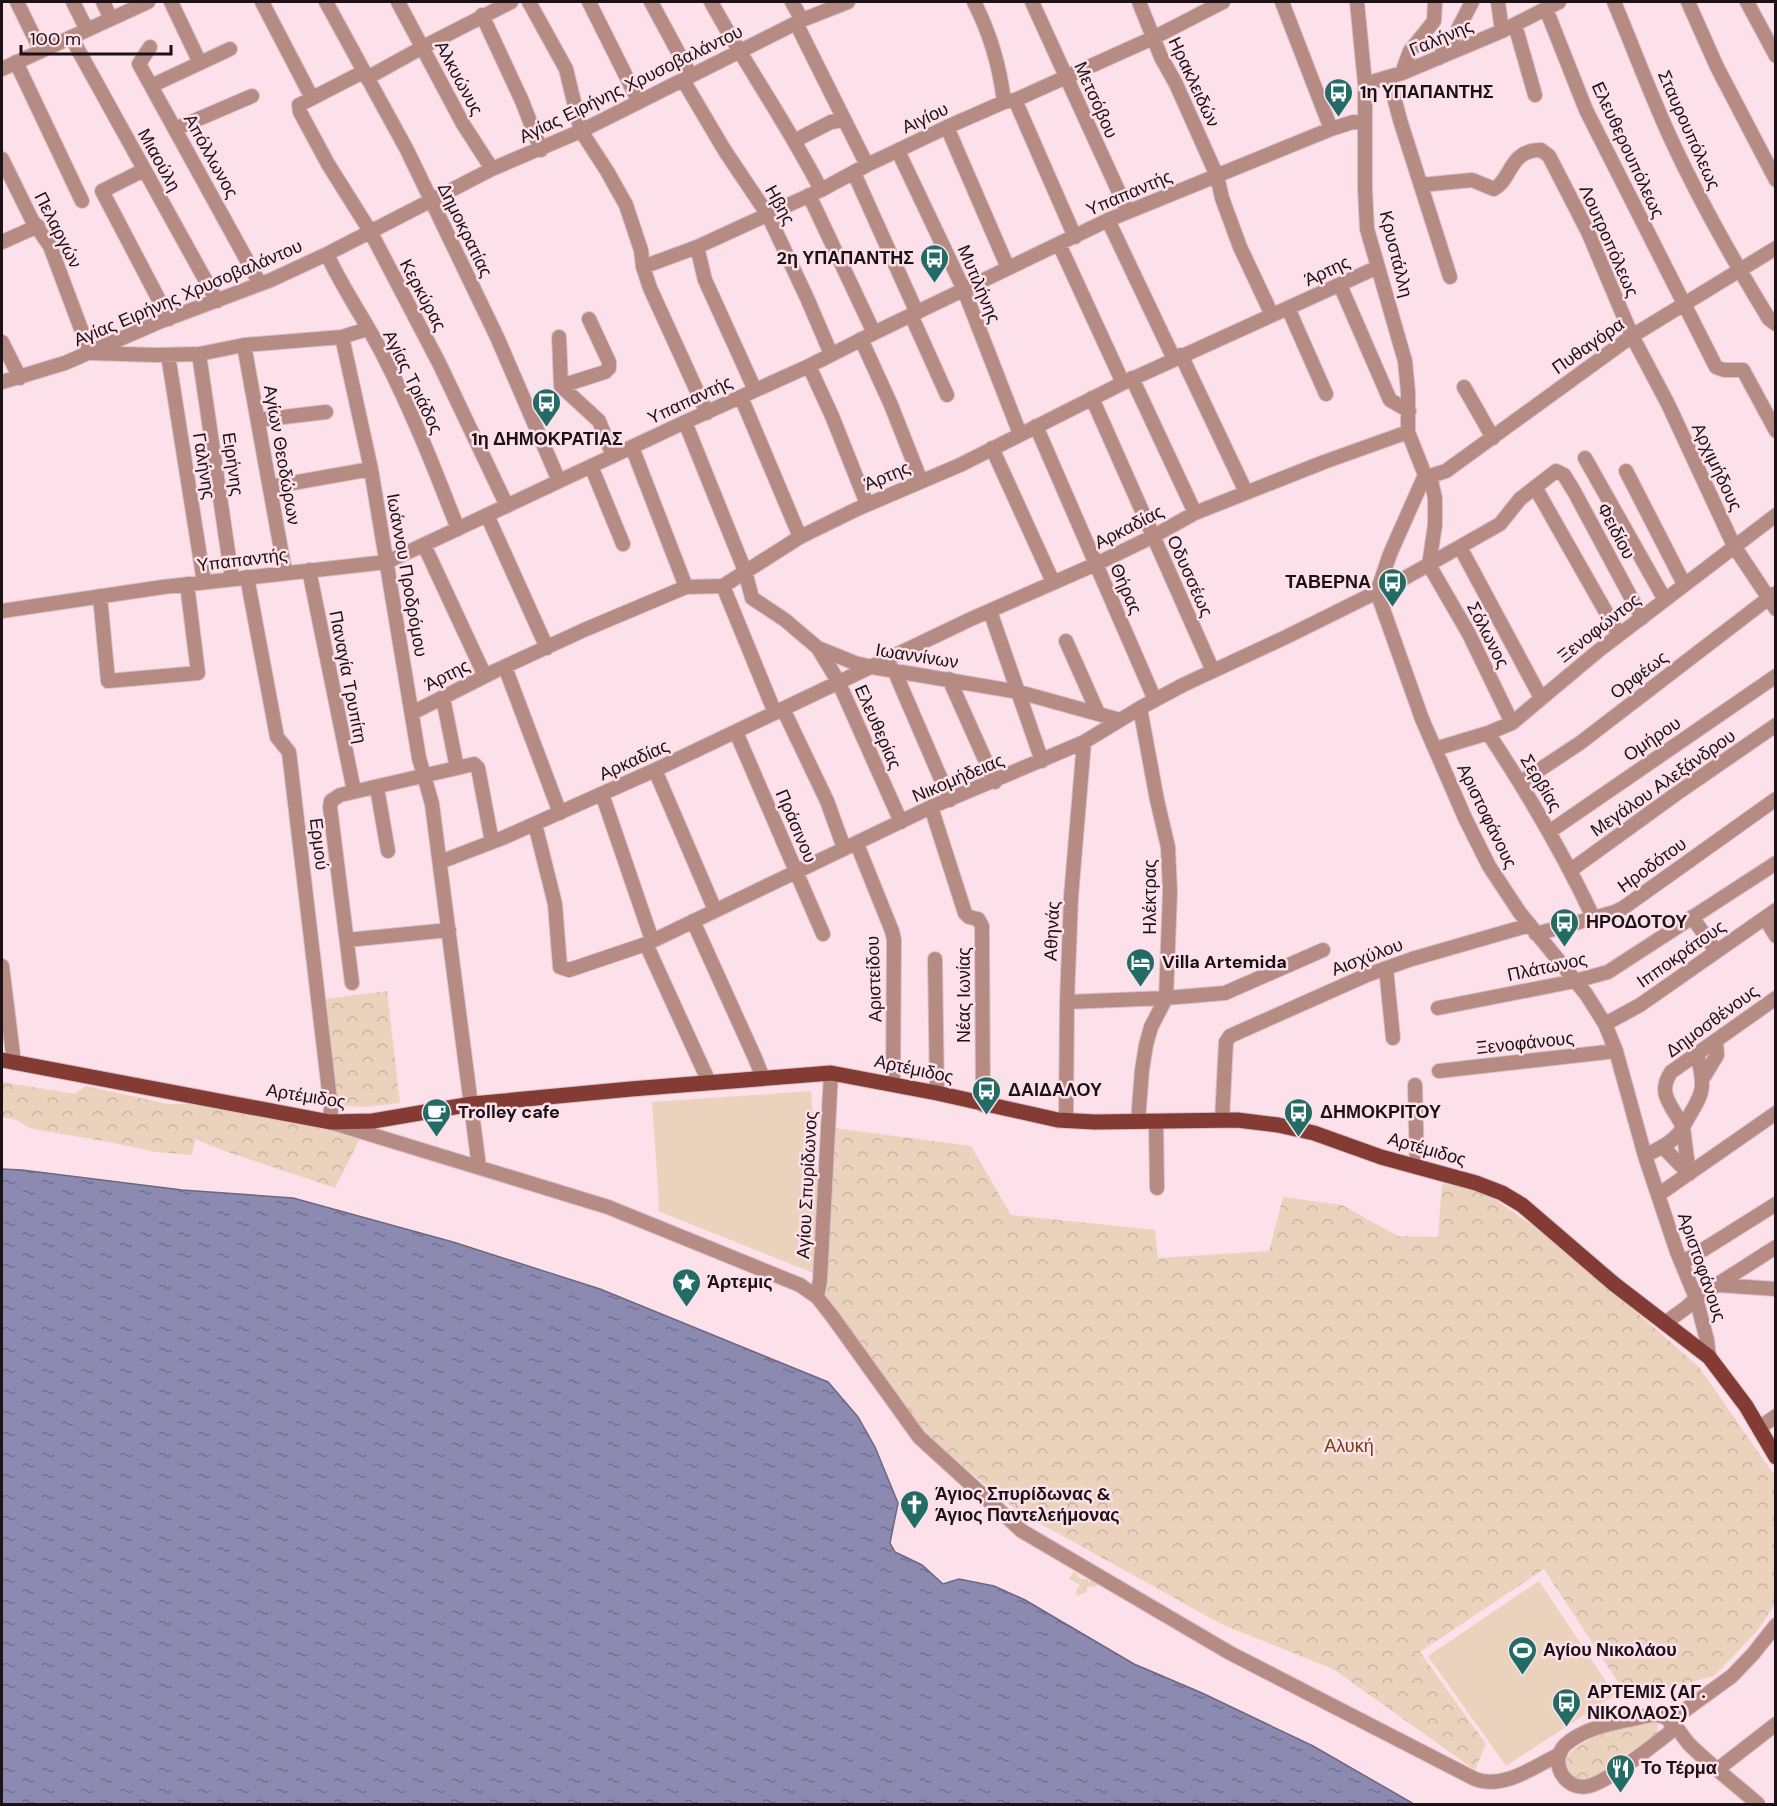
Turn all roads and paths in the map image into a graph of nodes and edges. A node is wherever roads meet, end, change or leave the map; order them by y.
1 (17, 2) edge
2 (73, 2) edge
3 (103, 2) edge
4 (148, 2) edge
5 (171, 2) edge
6 (262, 2) edge
7 (326, 2) edge
8 (398, 2) edge
9 (512, 2) edge
10 (529, 2) edge
11 (589, 2) edge
12 (651, 2) edge
13 (711, 2) edge
14 (792, 2) edge
15 (848, 2) edge
16 (974, 2) edge
17 (1032, 2) edge
18 (1139, 2) edge
19 (1223, 2) edge
20 (1282, 2) edge
21 (1357, 2) edge
22 (1435, 2) edge
23 (1472, 2) edge
24 (1498, 2) edge
25 (1559, 2) edge
26 (1614, 2) edge
27 (1688, 2) edge
28 (1747, 2) edge
29 (1206, 5) edge
30 (1546, 9) junction
31 (482, 15) junction
32 (111, 19) junction
33 (799, 22) junction
34 (1508, 28) junction
35 (87, 30) junction
36 (1169, 30) junction
37 (71, 38) junction
38 (1153, 38) junction
39 (150, 47) dead end
40 (423, 47) junction
41 (230, 49) dead end
42 (41, 51) junction
43 (739, 52) junction
44 (1776, 56) edge
45 (1161, 57) junction
46 (1439, 58) junction
47 (16, 62) junction
48 (200, 63) junction
49 (2, 69) edge
50 (365, 75) junction
51 (1395, 76) junction
52 (1066, 77) junction
53 (687, 78) junction
54 (1365, 84) junction
55 (151, 86) junction
56 (252, 96) dead end
57 (1535, 96) dead end
58 (312, 98) junction
59 (1010, 101) junction
60 (639, 102) junction
61 (844, 120) junction
62 (1364, 123) junction
63 (947, 128) junction
64 (175, 129) junction
65 (1331, 129) junction
66 (581, 131) junction
67 (794, 141) junction
68 (541, 150) junction
69 (898, 151) junction
70 (2, 159) edge
71 (867, 165) junction
72 (492, 169) junction
73 (144, 170) junction
74 (854, 173) junction
75 (1217, 176) junction
76 (1776, 180) edge
77 (1421, 185) junction
78 (815, 193) junction
79 (82, 201) dead end
80 (430, 201) junction
81 (1128, 212) junction
82 (768, 215) junction
83 (1108, 220) junction
84 (38, 226) junction
85 (370, 231) junction
86 (1075, 237) junction
87 (2, 242) edge
88 (1059, 244) junction
89 (697, 247) junction
90 (1776, 248) edge
91 (327, 254) junction
92 (643, 267) junction
93 (1378, 267) junction
94 (1008, 268) junction
95 (1738, 269) junction
96 (1450, 277) dead end
97 (260, 284) junction
98 (1340, 285) junction
99 (964, 290) junction
100 (217, 300) junction
101 (1684, 304) junction
102 (1288, 308) junction
103 (914, 314) junction
104 (1272, 315) junction
105 (169, 319) junction
106 (588, 319) dead end
107 (1776, 324) edge
108 (367, 329) junction
109 (867, 336) junction
110 (1632, 336) junction
111 (342, 337) junction
112 (559, 337) dead end
113 (2, 342) edge
114 (244, 345) junction
115 (90, 353) junction
116 (199, 354) junction
117 (831, 354) junction
118 (168, 355) junction
119 (1178, 357) junction
120 (809, 366) junction
121 (20, 378) junction
122 (1127, 380) junction
123 (2, 382) edge
124 (561, 386) junction
125 (1464, 387) dead end
126 (755, 390) junction
127 (1326, 394) dead end
128 (947, 395) dead end
129 (741, 397) junction
130 (1092, 398) junction
131 (1408, 411) junction
132 (326, 412) dead end
133 (706, 412) junction
134 (258, 420) junction
135 (685, 422) junction
136 (1036, 426) junction
137 (1776, 431) edge
138 (1408, 432) junction
139 (1020, 434) junction
140 (1493, 438) junction
141 (632, 447) junction
142 (992, 448) junction
143 (613, 456) junction
144 (1585, 458) dead end
145 (591, 466) junction
146 (371, 469) junction
147 (1626, 471) dead end
148 (1551, 474) joint
149 (1427, 476) junction
150 (559, 481) junction
151 (921, 481) junction
152 (270, 487) junction
153 (1535, 487) junction
154 (1246, 492) junction
155 (867, 504) junction
156 (507, 506) junction
157 (1195, 513) junction
158 (487, 515) junction
159 (1776, 515) edge
160 (458, 529) junction
161 (800, 537) junction
162 (1152, 537) junction
163 (623, 544) dead end
164 (424, 545) junction
165 (1734, 546) junction
166 (1460, 547) junction
167 (387, 562) junction
168 (1096, 564) junction
169 (1429, 565) junction
170 (309, 570) junction
171 (745, 571) junction
172 (285, 572) junction
173 (247, 577) junction
174 (232, 579) junction
175 (204, 582) junction
176 (1053, 582) junction
177 (187, 584) junction
178 (1684, 584) junction
179 (723, 586) junction
180 (686, 587) junction
181 (1377, 592) junction
182 (100, 596) junction
183 (752, 598) junction
184 (1665, 600) junction
185 (1773, 600) edge
186 (2, 611) edge
187 (990, 611) junction
188 (1642, 618) junction
189 (1619, 635) junction
190 (1066, 641) dead end
191 (547, 648) junction
192 (818, 648) junction
193 (505, 667) junction
194 (872, 667) junction
195 (894, 670) junction
196 (1213, 671) junction
197 (1776, 675) edge
198 (485, 676) junction
199 (950, 679) junction
200 (838, 681) junction
201 (1019, 692) junction
202 (443, 698) junction
203 (1541, 698) junction
204 (1155, 700) junction
205 (1140, 708) junction
206 (779, 711) junction
207 (412, 713) junction
208 (1098, 713) junction
209 (1120, 720) junction
210 (1512, 723) junction
211 (1776, 725) edge
212 (736, 732) junction
213 (1488, 733) junction
214 (1084, 742) junction
215 (1435, 749) junction
216 (1042, 761) junction
217 (456, 768) junction
218 (655, 770) junction
219 (424, 777) junction
220 (995, 782) junction
221 (1521, 782) junction
222 (377, 788) junction
223 (354, 791) junction
224 (602, 794) junction
225 (1776, 799) edge
226 (950, 800) junction
227 (931, 807) junction
228 (560, 813) junction
229 (901, 822) junction
230 (535, 824) junction
231 (1549, 832) junction
232 (492, 842) junction
233 (851, 846) junction
234 (388, 851) dead end
235 (440, 862) junction
236 (1776, 863) edge
237 (1571, 870) junction
238 (797, 872) junction
239 (716, 910) junction
240 (1770, 914) edge
241 (1593, 917) junction
242 (1692, 917) junction
243 (693, 921) junction
244 (1533, 929) junction
245 (449, 930) junction
246 (823, 934) dead end
247 (1776, 936) edge
248 (347, 940) junction
249 (649, 942) junction
250 (1323, 950) dead end
251 (1716, 951) junction
252 (935, 959) dead end
253 (2, 966) edge
254 (1386, 968) junction
255 (1575, 981) junction
256 (352, 983) dead end
257 (1166, 998) junction
258 (1776, 998) edge
259 (1066, 1002) junction
260 (1438, 1008) dead end
261 (1605, 1024) junction
262 (1393, 1038) dead end
263 (1716, 1041) junction
264 (1616, 1051) junction
265 (1697, 1053) junction
266 (8, 1062) edge
267 (1439, 1071) dead end
268 (831, 1073) junction
269 (1703, 1077) junction
270 (763, 1078) junction
271 (709, 1082) junction
272 (893, 1084) junction
273 (1414, 1085) dead end
274 (937, 1093) junction
275 (472, 1104) junction
276 (982, 1105) junction
277 (1776, 1113) edge
278 (1222, 1120) junction
279 (1066, 1121) junction
280 (1138, 1121) junction
281 (1156, 1121) junction
282 (330, 1122) junction
283 (1683, 1127) junction
284 (1663, 1147) junction
285 (1645, 1156) junction
286 (479, 1167) junction
287 (1417, 1167) junction
288 (1689, 1174) junction
289 (1158, 1188) dead end
290 (1658, 1195) junction
291 (1776, 1204) edge
292 (1776, 1247) edge
293 (1682, 1263) junction
294 (1718, 1285) junction
295 (1776, 1289) edge
296 (817, 1298) junction
297 (1696, 1298) junction
298 (1665, 1323) junction
299 (1709, 1358) junction
300 (1776, 1416) edge
301 (1759, 1428) junction
302 (1776, 1457) edge
303 (1776, 1625) edge
304 (1670, 1721) junction
305 (1776, 1724) edge
306 (1560, 1754) junction
307 (1718, 1769) junction
308 (1758, 1804) edge

1 - 42 street
2 - 35 street
3 - 32 street
4 - 32 street
5 - 48 street
6 - 58 street
7 - 50 street, Δημοκρατίας
8 - 40 street, Αλκυώνυς
9 - 31 street
10 - 66 street
11 - 60 street
12 - 53 street, Ηβης
13 - 43 street
14 - 33 street
15 - 33 street, Αγίας Ειρήνης Χρυσοβαλάντου
16 - 59 street
17 - 52 street, Μετσόβου
18 - 38 street, Ηρακλειδών
19 - 29 street, Αιγίου
20 - 65 street
21 - 54 street, Κρυστάλλη
22 - 51 street
23 - 46 street
24 - 34 street
25 - 30 street, Γαλήνης
26 - 95 street, Σταυρουπόλεως
27 - 76 street
28 - 44 street
29 - 36 street, Αιγίου
30 - 34 street, Γαλήνης
30 - 101 street, Ελευθερουπόλεως
31 - 40 street
31 - 68 street
32 - 35 street
33 - 43 street, Αγίας Ειρήνης Χρυσοβαλάντου
33 - 61 street
34 - 46 street, Γαλήνης
34 - 57 street
35 - 37 street
36 - 38 street, Αιγίου
36 - 45 street
37 - 42 street
37 - 73 street, Μιαούλη
38 - 45 street, Ηρακλειδών
38 - 52 street, Αιγίου
39 - 55 street, Απόλλωνος
40 - 50 street
40 - 72 street, Αλκυώνυς
41 - 48 street
42 - 47 street
43 - 53 street, Αγίας Ειρήνης Χρυσοβαλάντου
43 - 67 street
45 - 75 street, Ηρακλειδών
46 - 51 street, Γαλήνης
47 - 49 street
47 - 79 street
48 - 55 street
50 - 58 street
50 - 80 street, Δημοκρατίας
51 - 54 street, Γαλήνης
51 - 77 street
52 - 59 street, Αιγίου
52 - 81 street, Μετσόβου
53 - 60 street, Αγίας Ειρήνης Χρυσοβαλάντου
53 - 82 street, Ηβης
54 - 62 street, Κρυστάλλη
55 - 64 street, Απόλλωνος
56 - 64 street
58 - 85 street, Κερκύρας
59 - 63 street, Αιγίου
59 - 86 street
60 - 66 street, Αγίας Ειρήνης Χρυσοβαλάντου
61 - 67 street
61 - 71 street
62 - 65 street, Υπαπαντής
62 - 93 street, Κρυστάλλη
63 - 69 street, Αιγίου
63 - 94 street
64 - 97 street, Απόλλωνος
65 - 75 street, Υπαπαντής
66 - 68 street, Αγίας Ειρήνης Χρυσοβαλάντου
66 - 92 street
67 - 78 street
68 - 72 street, Αγίας Ειρήνης Χρυσοβαλάντου
69 - 71 street, Αιγίου
69 - 99 street, Μυτιλήνης
70 - 84 street, Πελαργών
71 - 74 street, Αιγίου
72 - 80 street, Αγίας Ειρήνης Χρυσοβαλάντου
73 - 100 street, Μιαούλη
73 - 105 street
74 - 78 street, Αιγίου
74 - 103 street
75 - 81 street, Υπαπαντής
75 - 104 street, Ηρακλειδών
77 - 96 street
77 - 110 street, Λουτροπόλεως
78 - 82 street, Αιγίου
78 - 109 street
80 - 85 street, Αγίας Ειρήνης Χρυσοβαλάντου
80 - 150 street, Δημοκρατίας
81 - 83 street, Υπαπαντής
82 - 89 street, Αιγίου
82 - 117 street, Ηβης
83 - 86 street, Υπαπαντής
83 - 119 street
84 - 87 street
84 - 115 street, Πελαργών
85 - 91 street, Αγίας Ειρήνης Χρυσοβαλάντου
85 - 156 street, Κερκύρας
86 - 88 street, Υπαπαντής
88 - 94 street, Υπαπαντής
88 - 122 street
89 - 92 street, Αιγίου
89 - 126 street
90 - 95 street, Πυθαγόρα
91 - 97 street, Αγίας Ειρήνης Χρυσοβαλάντου
91 - 108 street, Αγίας Τριάδος
92 - 133 street
93 - 98 street, Άρτης
93 - 131 street, Κρυστάλλη
94 - 99 street, Υπαπαντής
95 - 101 street, Πυθαγόρα
95 - 107 street, Σταυρουπόλεως
97 - 100 street, Αγίας Ειρήνης Χρυσοβαλάντου
98 - 102 street, Άρτης
98 - 131 street
99 - 103 street, Υπαπαντής
99 - 139 street, Μυτιλήνης
100 - 105 street, Αγίας Ειρήνης Χρυσοβαλάντου
101 - 110 street, Πυθαγόρα
101 - 137 street, Ελευθερουπόλεως
102 - 104 street, Άρτης
102 - 127 street
103 - 109 street, Υπαπαντής
103 - 128 street
104 - 119 street, Άρτης
105 - 115 street, Αγίας Ειρήνης Χρυσοβαλάντου
106 - 124 street
108 - 111 street
108 - 160 street, Αγίας Τριάδος
109 - 117 street, Υπαπαντής
109 - 151 street
110 - 140 street, Πυθαγόρα
110 - 165 street, Αρχιμήδους
111 - 114 street
111 - 146 street, Ιωάννου Προδρόμου
112 - 124 street
113 - 121 street
114 - 116 street
114 - 134 street, Αγίων Θεοδώρων
115 - 118 street
115 - 121 street, Αγίας Ειρήνης Χρυσοβαλάντου
116 - 118 street
116 - 174 street, Ειρήνης
117 - 120 street, Υπαπαντής
118 - 175 street, Γαλήνης
119 - 122 street, Άρτης
119 - 154 street
120 - 126 street, Υπαπαντής
120 - 155 street
121 - 123 street, Αγίας Ειρήνης Χρυσοβαλάντου
122 - 130 street, Άρτης
122 - 157 street
124 - 143 street
125 - 140 street
126 - 129 street, Υπαπαντής
129 - 133 street, Υπαπαντής
129 - 161 street
130 - 136 street, Άρτης
130 - 162 street, Οδυσσέως
131 - 138 street, Κρυστάλλη
132 - 134 street
133 - 135 street, Υπαπαντής
134 - 152 street, Αγίων Θεοδώρων
135 - 141 street, Υπαπαντής
135 - 171 street
136 - 139 street, Άρτης
136 - 168 street, Θήρας
138 - 149 street, Κρυστάλλη
138 - 154 street, Αρκαδίας
139 - 142 street, Άρτης
140 - 149 street, Πυθαγόρα
141 - 143 street, Υπαπαντής
141 - 180 street
142 - 151 street, Άρτης
142 - 176 street
143 - 145 street, Υπαπαντής
144 - 184 street
145 - 150 street, Υπαπαντής
145 - 163 street
146 - 152 street
146 - 167 street, Ιωάννου Προδρόμου
147 - 178 street
148 - 153 street, Νικομήδειας
148 - 188 street, Φειδίου
149 - 169 street, Κρυστάλλη
149 - 181 street
150 - 156 street, Υπαπαντής
151 - 155 street, Άρτης
152 - 172 street, Αγίων Θεοδώρων
153 - 166 street, Νικομήδειας
153 - 189 street
154 - 157 street, Αρκαδίας
155 - 161 street, Άρτης
156 - 158 street, Υπαπαντής
157 - 162 street, Αρκαδίας
158 - 160 street, Υπαπαντής
158 - 191 street
159 - 165 street, Ξενοφώντος
160 - 164 street, Υπαπαντής
161 - 171 street, Άρτης
162 - 168 street, Αρκαδίας
162 - 196 street, Οδυσσέως
164 - 167 street, Υπαπαντής
164 - 198 street
165 - 178 street, Ξενοφώντος
165 - 185 street, Αρχιμήδους
166 - 169 street, Νικομήδειας
166 - 203 street
167 - 170 street, Υπαπαντής
167 - 207 street, Ιωάννου Προδρόμου
168 - 176 street, Αρκαδίας
168 - 204 street, Θήρας
169 - 181 street, Νικομήδειας
169 - 210 street, Σόλωνος
170 - 172 street, Υπαπαντής
170 - 223 street, Παναγία Τρυπίτη
171 - 179 street, Άρτης
171 - 183 street
172 - 173 street, Υπαπαντής
173 - 174 street, Υπαπαντής
173 - 282 street, Ερμού
174 - 175 street, Υπαπαντής
175 - 177 street, Υπαπαντής
176 - 187 street, Αρκαδίας
177 - 182 street, Υπαπαντής
177 - 182 street
178 - 184 street, Ξενοφώντος
179 - 180 street, Άρτης
179 - 183 street, Ιωαννίνων
179 - 206 street, Αριστείδου
180 - 191 street, Άρτης
181 - 196 street, Νικομήδειας
181 - 215 street, Αριστοφάνους
182 - 186 street, Υπαπαντής
183 - 192 street, Ιωαννίνων
184 - 188 street, Ξενοφώντος
185 - 221 street, Ορφέως
187 - 194 street, Αρκαδίας
187 - 201 street
188 - 189 street, Ξενοφώντος
189 - 203 street, Ξενοφώντος
190 - 208 street
191 - 193 street, Άρτης
192 - 194 street, Ιωαννίνων
192 - 200 street, Ελευθερίας
193 - 198 street, Άρτης
193 - 228 street
194 - 195 street, Ιωαννίνων
194 - 200 street, Αρκαδίας
195 - 199 street, Ιωαννίνων
195 - 226 street
196 - 204 street, Νικομήδειας
197 - 231 street, Ομήρου
198 - 202 street, Άρτης
199 - 201 street, Ιωαννίνων
199 - 220 street
200 - 206 street, Αρκαδίας
200 - 229 street, Ελευθερίας
201 - 208 street, Ιωαννίνων
201 - 216 street
202 - 207 street, Άρτης
202 - 217 street
203 - 210 street, Ξενοφώντος
204 - 205 street, Νικομήδειας
205 - 209 street, Νικομήδειας
205 - 257 street, Ηλέκτρας
206 - 212 street, Αρκαδίας
206 - 233 street, Αριστείδου
207 - 219 street, Ιωάννου Προδρόμου
208 - 209 street, Ιωαννίνων
209 - 214 street, Νικομήδειας
210 - 213 street, Ξενοφώντος
211 - 237 street, Μεγάλου Αλεξάνδρου
212 - 218 street, Αρκαδίας
212 - 238 street, Πράσινου
213 - 215 street, Ξενοφώντος
213 - 221 street, Σερβίας
214 - 216 street, Νικομήδειας
214 - 259 street, Αθηνάς
215 - 244 street, Αριστοφάνους
216 - 220 street, Νικομήδειας
217 - 219 street
217 - 232 street
218 - 224 street, Αρκαδίας
218 - 239 street
219 - 222 street
219 - 235 street, Ιωάννου Προδρόμου
220 - 226 street, Νικομήδειας
221 - 231 street, Σερβίας
222 - 223 street
222 - 234 street
223 - 248 street
224 - 228 street, Αρκαδίας
224 - 249 street
225 - 241 street, Ηροδότου
226 - 227 street, Νικομήδειας
227 - 229 street, Νικομήδειας
227 - 276 street, Νέας Ιωνίας
228 - 230 street, Αρκαδίας
229 - 233 street, Νικομήδειας
230 - 232 street, Αρκαδίας
230 - 249 street, Νικομήδειας
231 - 237 street, Σερβίας
232 - 235 street, Αρκαδίας
233 - 238 street, Νικομήδειας
233 - 272 street, Αριστείδου
235 - 245 street, Ιωάννου Προδρόμου
236 - 242 street, Πλάτωνος
237 - 241 street, Σερβίας
238 - 239 street, Νικομήδειας
238 - 246 street, Πράσινου
239 - 243 street, Νικομήδειας
240 - 247 street
240 - 251 street, Ιπποκράτους
241 - 244 street, Ηροδότου
242 - 251 street
242 - 255 street, Πλάτωνος
243 - 249 street, Νικομήδειας
243 - 270 street
244 - 254 street, Αισχύλου
244 - 255 street, Αριστοφάνους
245 - 248 street
245 - 275 street, Ιωάννου Προδρόμου
248 - 256 street
249 - 271 street
250 - 257 street
251 - 261 street, Ιπποκράτους
252 - 274 street
253 - 266 street
254 - 262 street
254 - 278 street, Αισχύλου
255 - 260 street, Πλάτωνος
255 - 261 street, Αριστοφάνους
257 - 259 street
257 - 280 street, Ηλέκτρας
258 - 263 street, Δημοσθένους
259 - 279 street, Αθηνάς
261 - 264 street, Αριστοφάνους
263 - 265 street, Δημοσθένους
263 - 269 street
264 - 267 street, Ξενοφάνους
264 - 285 street, Αριστοφάνους
265 - 269 street
265 - 283 street, Δημοσθένους
266 - 282 main road, Αρτέμιδος
268 - 270 main road, Αρτέμιδος
268 - 272 main road, Αρτέμιδος
268 - 296 street, Αγίου Σπυρίδωνος
269 - 283 street
270 - 271 main road, Αρτέμιδος
271 - 275 main road, Αρτέμιδος
272 - 274 main road, Αρτέμιδος
273 - 287 street
274 - 276 main road, Αρτέμιδος
275 - 282 main road, Αρτέμιδος
275 - 286 street, Ιωάννου Προδρόμου
276 - 279 main road, Αρτέμιδος
277 - 288 street
278 - 281 main road, Αρτέμιδος
278 - 287 main road, Αρτέμιδος
279 - 280 main road, Αρτέμιδος
280 - 281 main road, Αρτέμιδος
281 - 289 street
282 - 286 street
283 - 284 street
283 - 288 street
284 - 285 street
284 - 288 street
285 - 290 street, Αριστοφάνους
286 - 296 street
287 - 298 main road, Αρτέμιδος
288 - 290 street
290 - 293 street, Αριστοφάνους
291 - 293 street
292 - 294 street
293 - 297 street, Αριστοφάνους
294 - 295 street
294 - 297 street
296 - 306 street
297 - 298 street
297 - 299 street, Αριστοφάνους
298 - 299 main road, Αρτέμιδος
299 - 301 main road, Αρτέμιδος
300 - 301 street
301 - 302 main road, Αρτέμιδος
303 - 304 street
304 - 306 street
304 - 306 street
304 - 307 street
305 - 307 street
307 - 308 street

